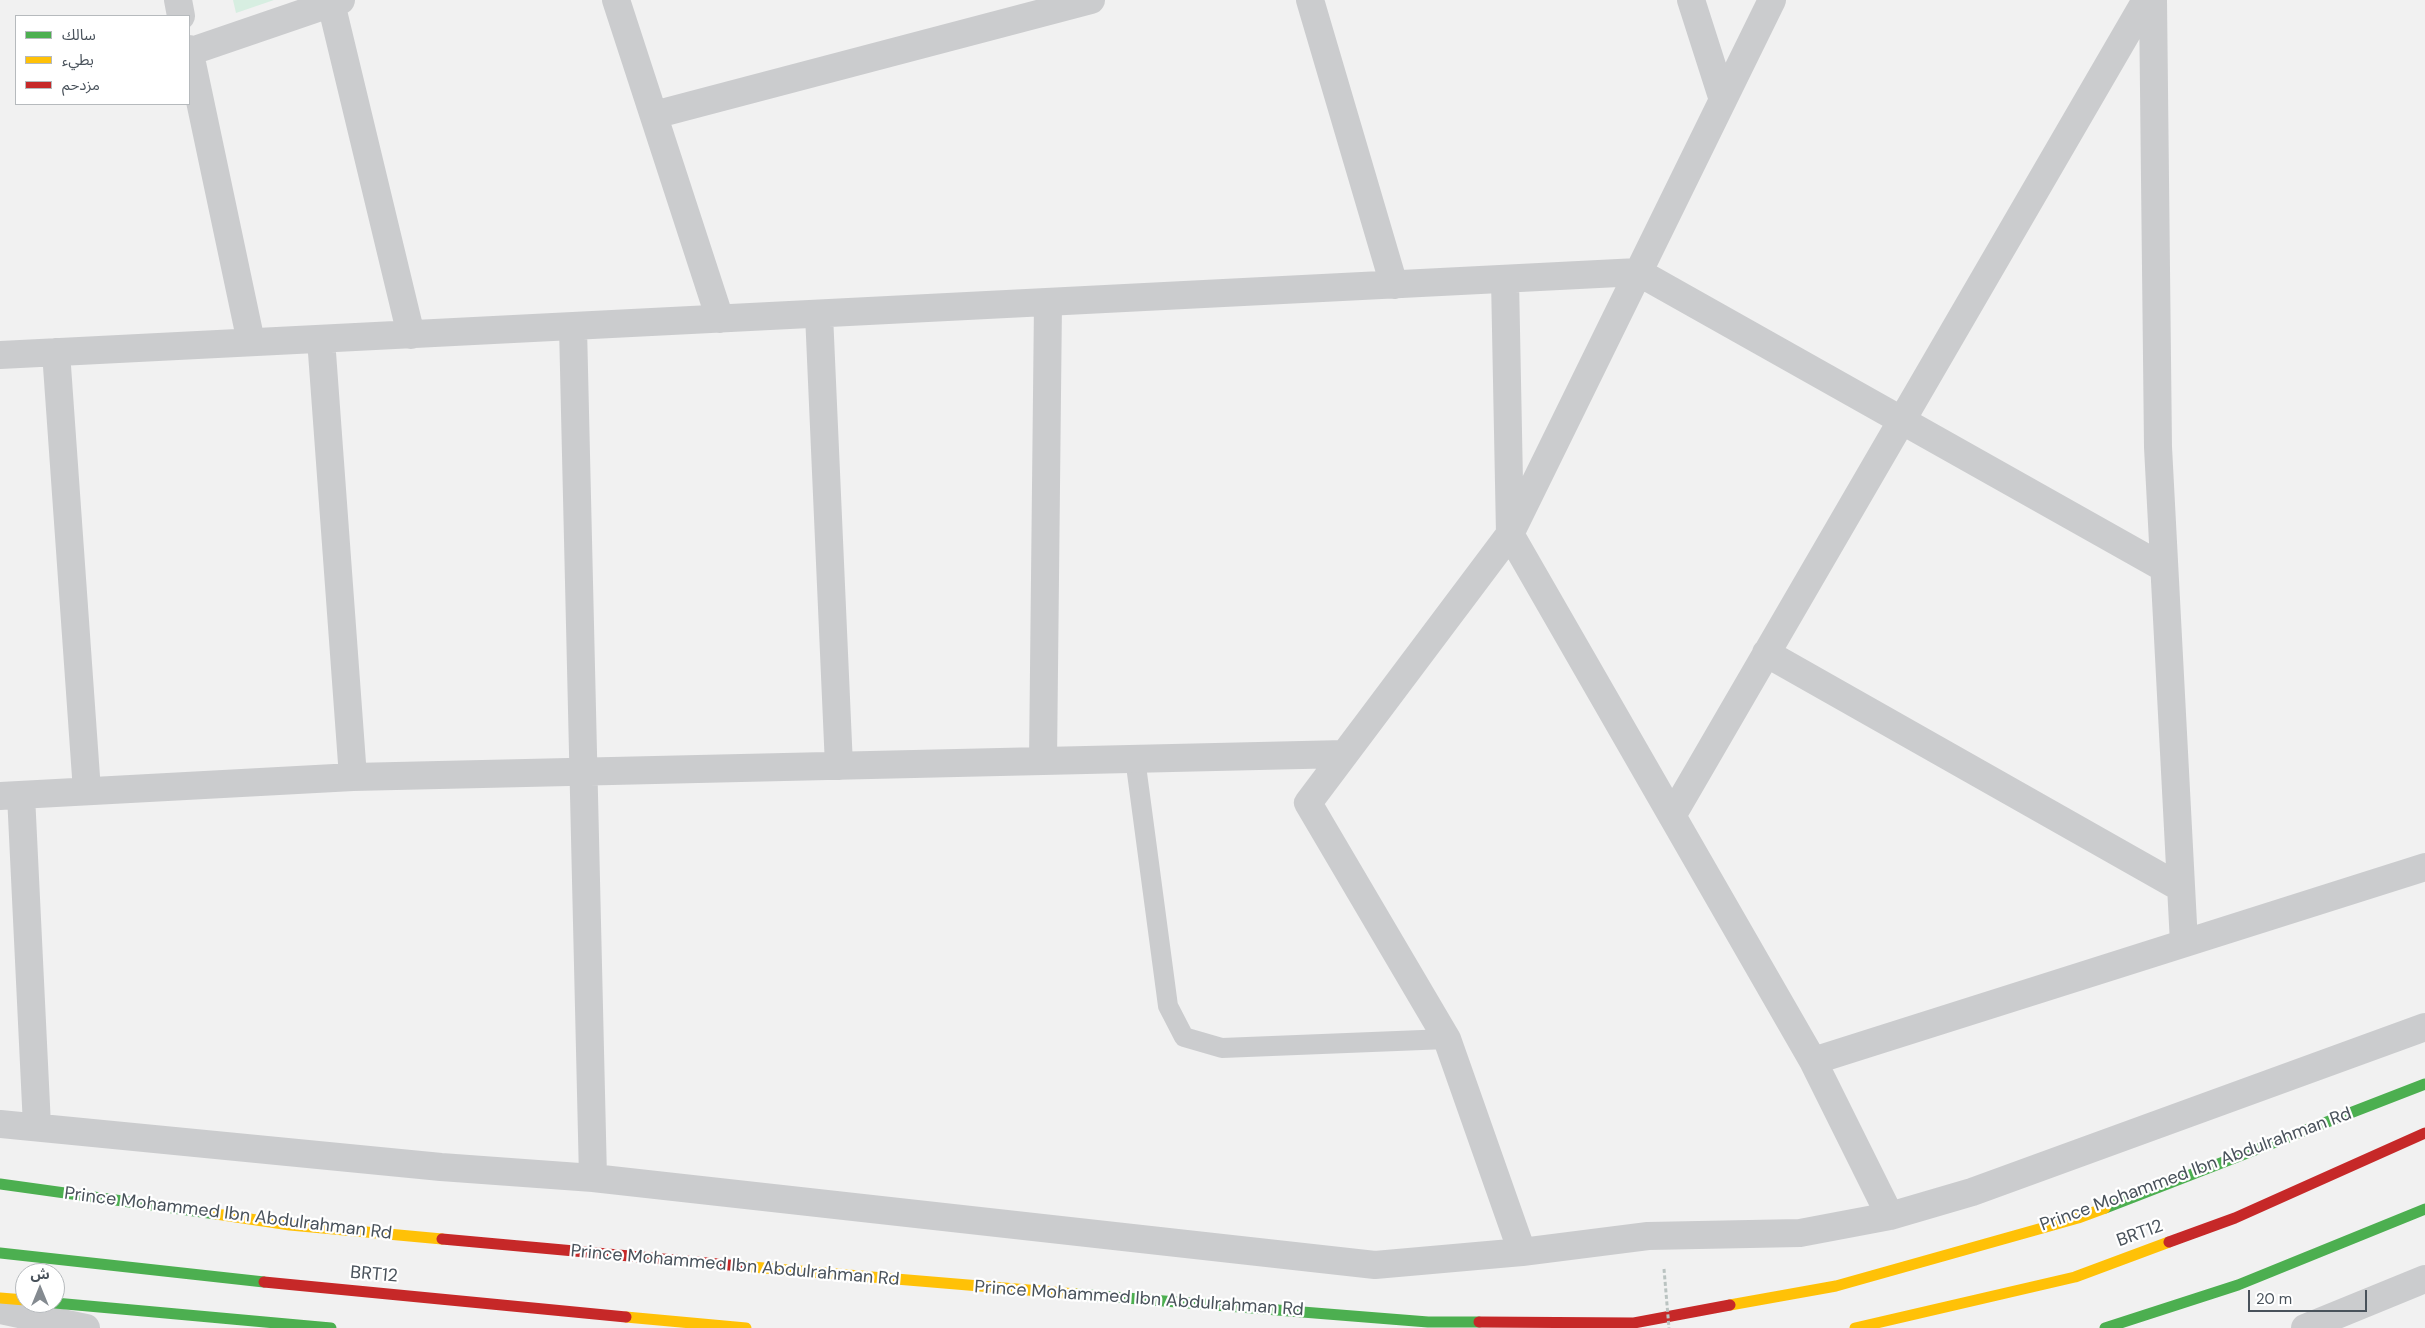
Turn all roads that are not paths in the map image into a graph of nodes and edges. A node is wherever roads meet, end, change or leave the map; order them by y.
1 (178, 0) edge
2 (616, 0) edge
3 (1091, 0) edge
4 (1310, 0) edge
5 (1690, 0) edge
6 (1772, 0) edge
7 (2146, 0) edge
8 (2153, 0) edge
9 (336, 2) edge
10 (181, 15) edge
11 (190, 51) edge
12 (190, 56) edge
13 (1723, 100) junction
14 (654, 115) junction
15 (1638, 272) junction
16 (1505, 279) junction
17 (1394, 285) junction
18 (1048, 302) junction
19 (820, 314) junction
20 (720, 319) junction
21 (573, 327) junction
22 (411, 335) junction
23 (321, 339) junction
24 (251, 342) junction
25 (56, 352) junction
26 (0, 355) edge
27 (1902, 419) junction
28 (1510, 534) junction
29 (2164, 568) junction
30 (1766, 653) junction
31 (1346, 754) junction
32 (1135, 758) junction
33 (1043, 761) junction
34 (839, 766) junction
35 (582, 772) junction
36 (353, 777) junction
37 (87, 792) junction
38 (11, 795) edge
39 (1672, 816) junction
40 (2425, 867) edge
41 (2181, 888) junction
42 (2184, 943) junction
43 (2425, 1027) edge
44 (1447, 1039) junction
45 (1813, 1061) junction
46 (2425, 1084) edge
47 (0, 1124) edge
48 (37, 1126) junction
49 (2425, 1133) edge
50 (593, 1178) junction
51 (0, 1184) edge
52 (2425, 1209) edge
53 (1890, 1216) junction
54 (1522, 1252) junction
55 (0, 1253) edge
56 (2425, 1279) edge
57 (0, 1298) edge
58 (15, 1299) edge
59 (65, 1304) edge
60 (0, 1310) edge
61 (86, 1328) edge
62 (331, 1328) edge
63 (746, 1328) edge
64 (1855, 1328) edge
65 (2105, 1328) edge
66 (2305, 1328) edge

1 - 10 street
2 - 14 street
3 - 14 street
4 - 17 street
5 - 13 street
6 - 13 street
7 - 27 street
8 - 29 street
9 - 11 street
9 - 22 street
12 - 24 street
13 - 15 street
14 - 20 street
15 - 16 street
15 - 27 street
15 - 28 street
16 - 17 street
16 - 28 street
17 - 18 street
18 - 19 street
18 - 33 street
19 - 20 street
19 - 34 street
20 - 21 street
21 - 22 street
21 - 35 street
22 - 23 street
23 - 24 street
23 - 36 street
24 - 25 street
25 - 26 street
25 - 37 street
27 - 29 street
27 - 30 street
28 - 31 street
28 - 39 street
29 - 41 street
30 - 39 street
30 - 41 street
31 - 32 street
31 - 44 street
32 - 33 street
32 - 44 lane
33 - 34 street
34 - 35 street
35 - 36 street
35 - 50 street
36 - 37 street
37 - 38 street
38 - 48 street
39 - 45 street
40 - 42 street
41 - 42 street
42 - 45 street
43 - 53 street
44 - 54 street
45 - 53 street
46 - 51 main road, Prince Mohammed Ibn Abdulrahman Rd
47 - 48 street
48 - 50 street
49 - 64 main road, BRT12
50 - 54 street
52 - 65 main road
53 - 54 street
55 - 63 main road, BRT12
56 - 66 street
57 - 58 main road
59 - 62 main road
60 - 61 street

